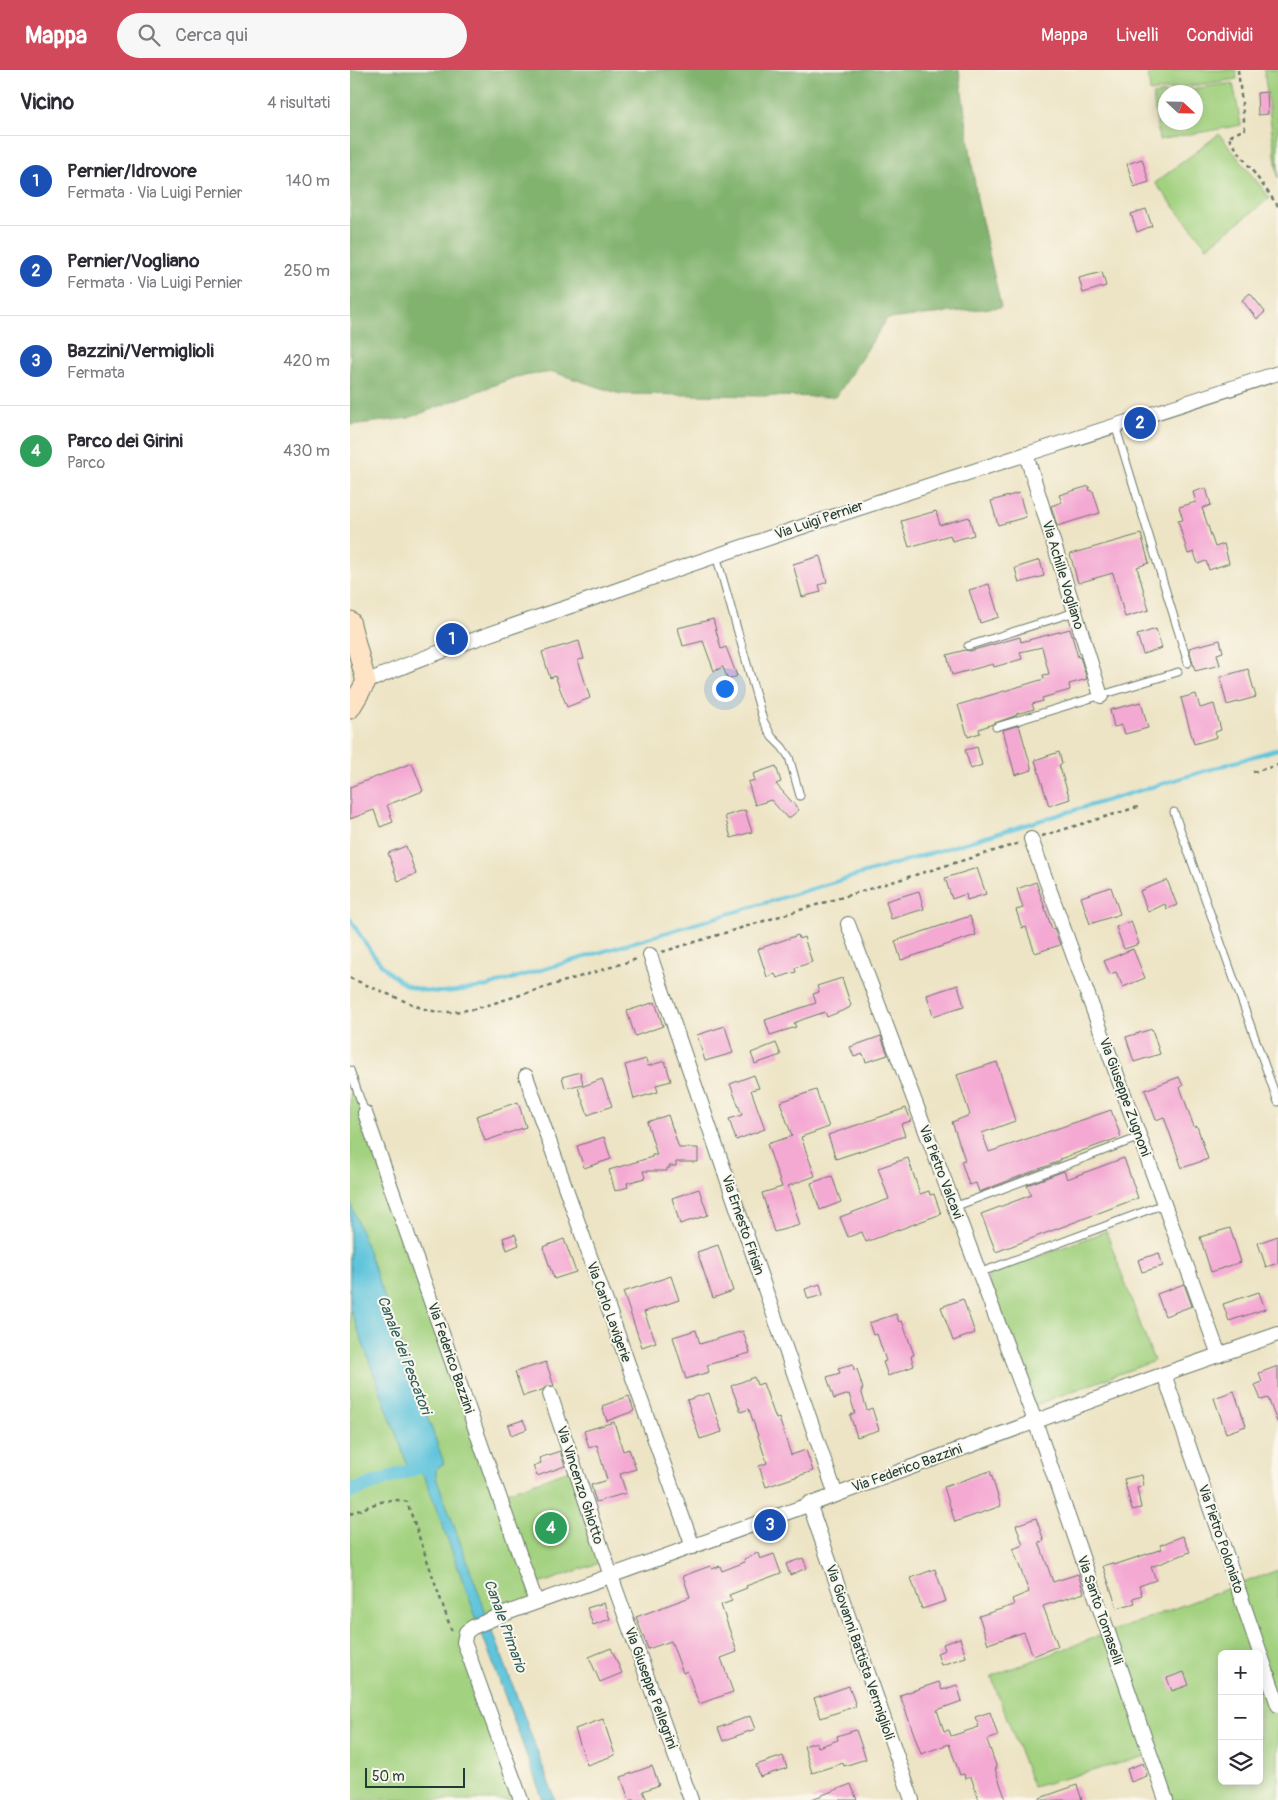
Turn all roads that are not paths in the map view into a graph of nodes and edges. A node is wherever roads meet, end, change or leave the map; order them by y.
1 (1278, 373) edge
2 (1116, 425) junction
3 (1026, 454) junction
4 (716, 555) junction
5 (1075, 612) junction
6 (350, 621) edge
7 (968, 646) dead end
8 (1188, 663) dead end
9 (1178, 672) dead end
10 (366, 682) junction
11 (1101, 696) junction
12 (350, 709) edge
13 (996, 727) dead end
14 (800, 796) dead end
15 (1174, 812) dead end
16 (1031, 839) road end
17 (848, 924) dead end
18 (650, 955) road end
19 (350, 1070) edge
20 (526, 1076) dead end
21 (1278, 1102) edge
22 (365, 1114) joint
23 (1140, 1137) junction
24 (1164, 1204) junction
25 (954, 1207) junction
26 (979, 1273) junction
27 (1278, 1334) edge
28 (1219, 1356) junction
29 (1164, 1374) junction
30 (550, 1394) dead end
31 (1035, 1420) junction
32 (836, 1495) junction
33 (809, 1503) junction
34 (693, 1547) junction
35 (610, 1576) junction
36 (536, 1602) junction
37 (1278, 1705) edge
38 (521, 1800) edge
39 (691, 1800) edge
40 (912, 1800) edge
41 (1166, 1800) edge

1 - 2 street, Via Luigi Pernier
2 - 3 street, Via Luigi Pernier
2 - 8 lane
3 - 4 street, Via Luigi Pernier
3 - 5 street, Via Achille Vogliano
4 - 10 street, Via Luigi Pernier
4 - 14 lane
5 - 7 lane
5 - 11 street, Via Achille Vogliano
6 - 10 street
9 - 11 lane
10 - 12 street
11 - 13 lane
15 - 21 lane
16 - 23 street, Via Giuseppe Zugnoni
17 - 25 street, Via Pietro Valcavi
18 - 32 street, Via Ernesto Firisin
19 - 22 lane
20 - 34 street, Via Carlo Lavigerie
22 - 36 street, Via Federico Bazzini
23 - 24 street, Via Giuseppe Zugnoni
23 - 25 lane
24 - 26 lane
24 - 28 street, Via Giuseppe Zugnoni
25 - 26 street, Via Pietro Valcavi
26 - 31 street, Via Pietro Valcavi
27 - 28 street, Via Federico Bazzini
28 - 29 street, Via Federico Bazzini
29 - 31 street, Via Federico Bazzini
29 - 37 street, Via Pietro Poloniato
30 - 35 street, Via Vincenzo Ghiotto
31 - 32 street, Via Federico Bazzini
31 - 41 street, Via Santo Tomaselli
32 - 33 street, Via Federico Bazzini
33 - 34 street, Via Federico Bazzini
33 - 40 street, Via Giovanni Battista Vermiglioli
34 - 35 street, Via Federico Bazzini
35 - 36 street, Via Federico Bazzini
35 - 39 street, Via Giuseppe Pellegrini
36 - 38 street, Via Federico Bazzini

